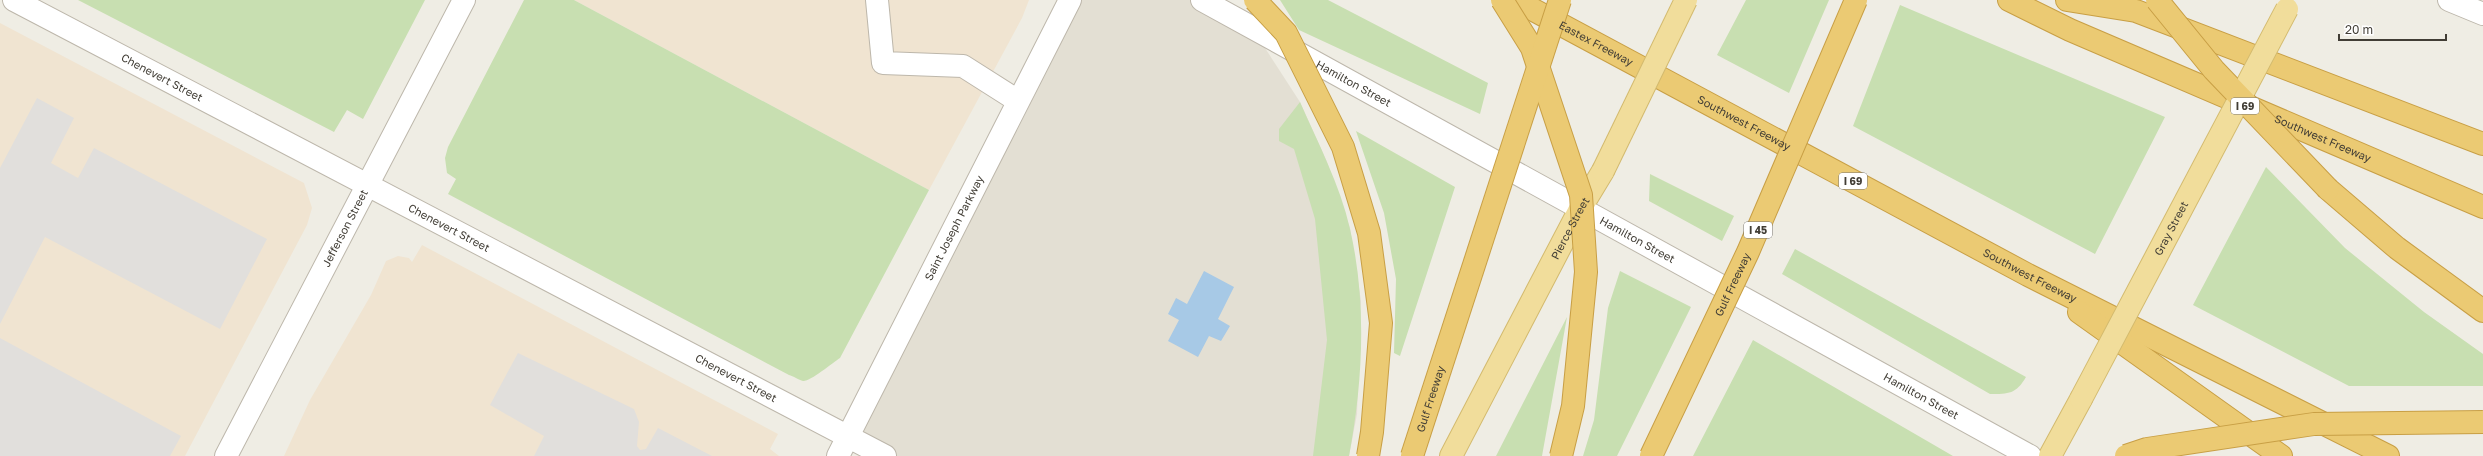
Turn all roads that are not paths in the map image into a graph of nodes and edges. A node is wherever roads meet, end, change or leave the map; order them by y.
1 (14, 0) edge
2 (464, 0) edge
3 (877, 0) edge
4 (1070, 0) edge
5 (1202, 0) edge
6 (1255, 0) edge
7 (1502, 0) edge
8 (1515, 0) edge
9 (1560, 0) edge
10 (1686, 0) edge
11 (1856, 0) edge
12 (2009, 0) edge
13 (2067, 0) edge
14 (2157, 0) edge
15 (2449, 0) edge
16 (2289, 4) edge
17 (2483, 14) edge
18 (1677, 87) joint
19 (1018, 101) junction
20 (2483, 144) edge
21 (368, 185) junction
22 (2483, 207) edge
23 (1580, 210) junction
24 (2028, 275) junction
25 (2483, 311) edge
26 (2483, 422) edge
27 (848, 436) junction
28 (226, 456) edge
29 (838, 456) edge
30 (885, 456) edge
31 (1368, 456) edge
32 (1412, 456) edge
33 (1452, 456) edge
34 (1561, 456) edge
35 (1651, 456) edge
36 (2030, 456) edge
37 (2050, 456) edge
38 (2126, 456) edge
39 (2281, 456) edge
40 (2388, 456) edge

1 - 21 street, Chenevert Street
2 - 21 street, Jefferson Street
3 - 19 street
4 - 19 street, Saint Joseph Parkway
5 - 23 street, Hamilton Street
6 - 31 highway, bridge
7 - 34 highway, bridge
8 - 18 highway, Eastex Freeway / I 69
9 - 32 highway, Gulf Freeway, bridge
10 - 23 main road, Pierce Street, bridge
11 - 35 highway, Gulf Freeway / I 45, bridge
12 - 22 highway, Southwest Freeway / I 69
13 - 20 highway
14 - 25 highway, bridge
15 - 17 street
16 - 37 main road, Gray Street, bridge
18 - 24 highway, Southwest Freeway / I 69
19 - 27 street, Saint Joseph Parkway
21 - 27 street, Chenevert Street
21 - 28 street, Jefferson Street
23 - 33 main road, Pierce Street
23 - 36 street, Hamilton Street
24 - 39 highway
24 - 40 highway, Southwest Freeway / I 69
26 - 38 highway, bridge
27 - 29 street, Saint Joseph Parkway
27 - 30 street, Chenevert Street

